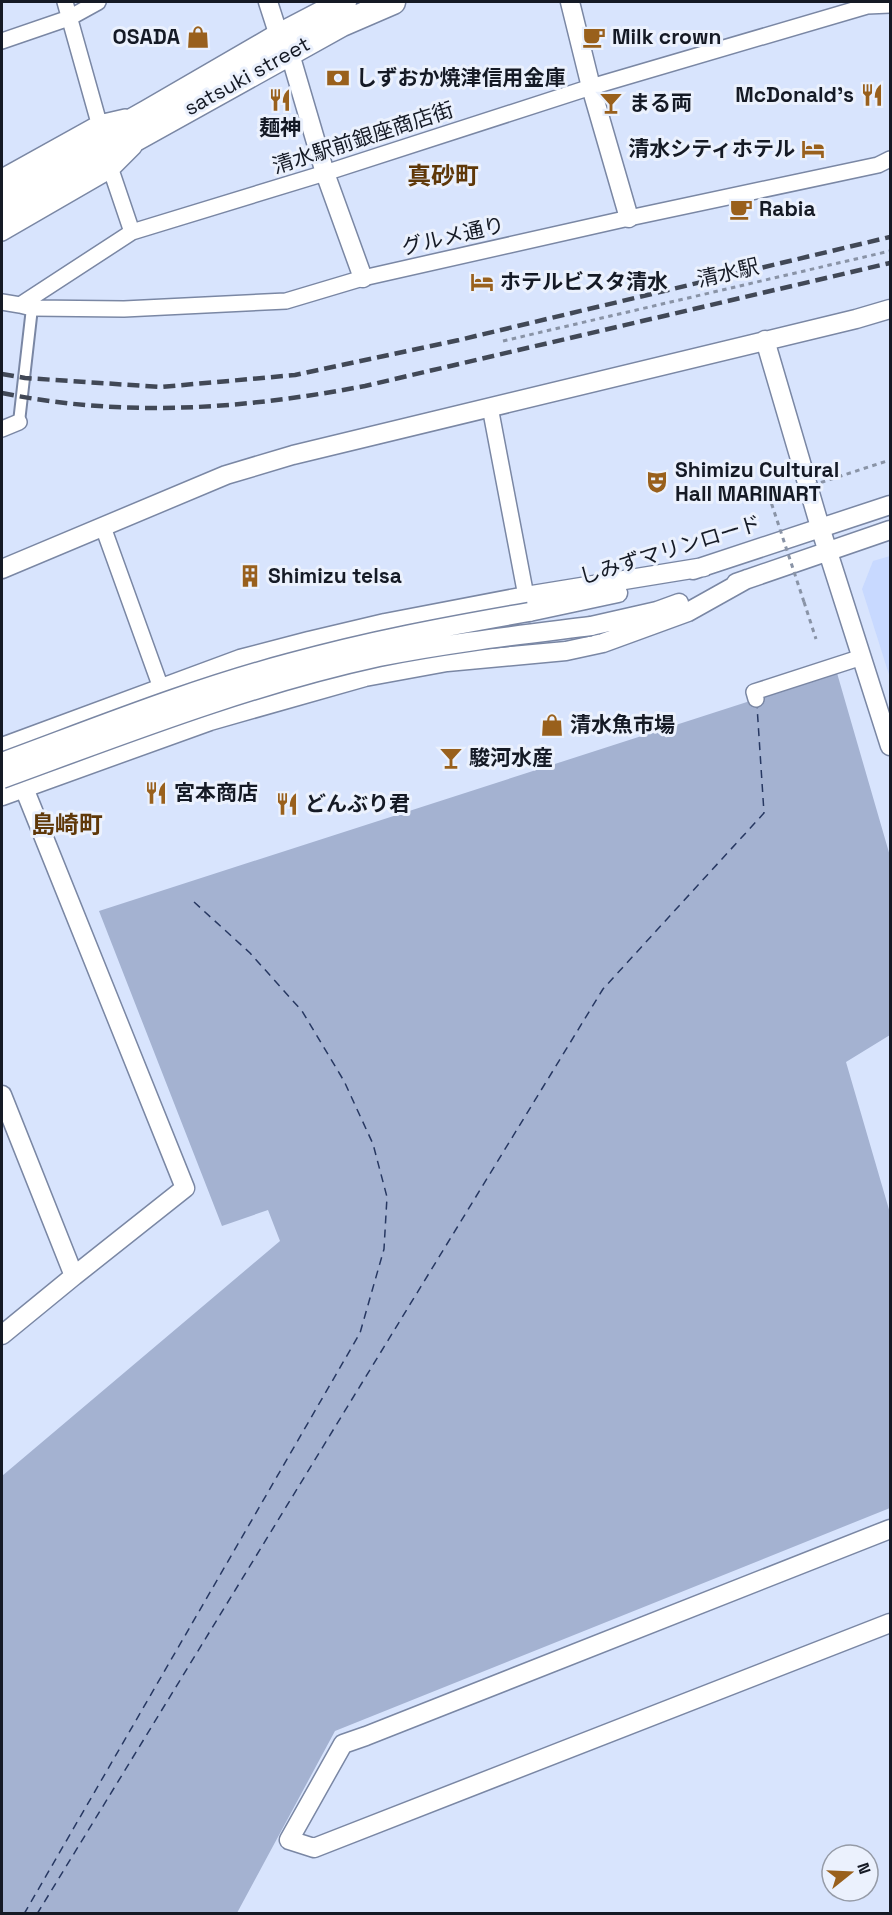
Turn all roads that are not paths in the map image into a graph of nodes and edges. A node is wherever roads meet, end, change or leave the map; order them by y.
1 (64, 2) edge
2 (98, 2) edge
3 (268, 2) edge
4 (344, 2) edge
5 (393, 2) edge
6 (570, 2) edge
7 (891, 5) edge
8 (69, 18) junction
9 (2, 41) edge
10 (284, 45) junction
11 (591, 87) junction
12 (150, 121) junction
13 (104, 147) junction
14 (891, 159) edge
15 (325, 173) junction
16 (2, 177) edge
17 (2, 194) edge
18 (2, 213) edge
19 (629, 218) junction
20 (2, 232) edge
21 (132, 232) junction
22 (363, 278) junction
23 (2, 302) edge
24 (26, 307) junction
25 (891, 309) edge
26 (765, 340) junction
27 (490, 407) junction
28 (19, 422) joint
29 (2, 429) edge
30 (891, 505) edge
31 (103, 527) junction
32 (820, 527) junction
33 (891, 530) edge
34 (829, 551) junction
35 (2, 569) edge
36 (747, 579) junction
37 (527, 604) junction
38 (862, 657) junction
39 (161, 688) junction
40 (756, 699) dead end
41 (176, 733) junction
42 (891, 746) edge
43 (2, 749) edge
44 (2, 779) edge
45 (24, 788) junction
46 (2, 796) edge
47 (2, 1095) edge
48 (74, 1276) junction
49 (2, 1335) edge
50 (891, 1529) edge
51 (891, 1623) edge

1 - 8 street
2 - 8 street
3 - 10 street
4 - 10 highway, satsuki street
5 - 10 highway, satsuki street
6 - 11 street
7 - 11 street, 清水駅前銀座商店街
8 - 9 street
8 - 13 street
10 - 12 highway, satsuki street
10 - 15 street
11 - 15 street, 清水駅前銀座商店街
11 - 19 street
12 - 13 highway, satsuki street
12 - 13 street
13 - 16 street
13 - 17 highway
13 - 18 highway
13 - 20 street
13 - 21 street
14 - 19 street, グルメ通り
15 - 21 street, 清水駅前銀座商店街
15 - 22 street
19 - 22 street, グルメ通り
21 - 24 street, 清水駅前銀座商店街
22 - 24 street, グルメ通り
23 - 24 street
24 - 28 street
25 - 26 street
26 - 27 street
26 - 32 street
27 - 31 street
27 - 37 street
28 - 29 street
30 - 32 street, しみずマリンロード
31 - 35 street
31 - 39 street
32 - 34 street
32 - 37 street, しみずマリンロード
33 - 34 street
34 - 36 street
34 - 38 street
36 - 41 street
36 - 44 street, bridge
37 - 39 street
37 - 43 street, bridge
38 - 40 street
38 - 42 street
39 - 41 street
39 - 43 street
41 - 45 street
43 - 45 street
45 - 46 street
45 - 48 street
47 - 48 street
48 - 49 street
50 - 51 street

